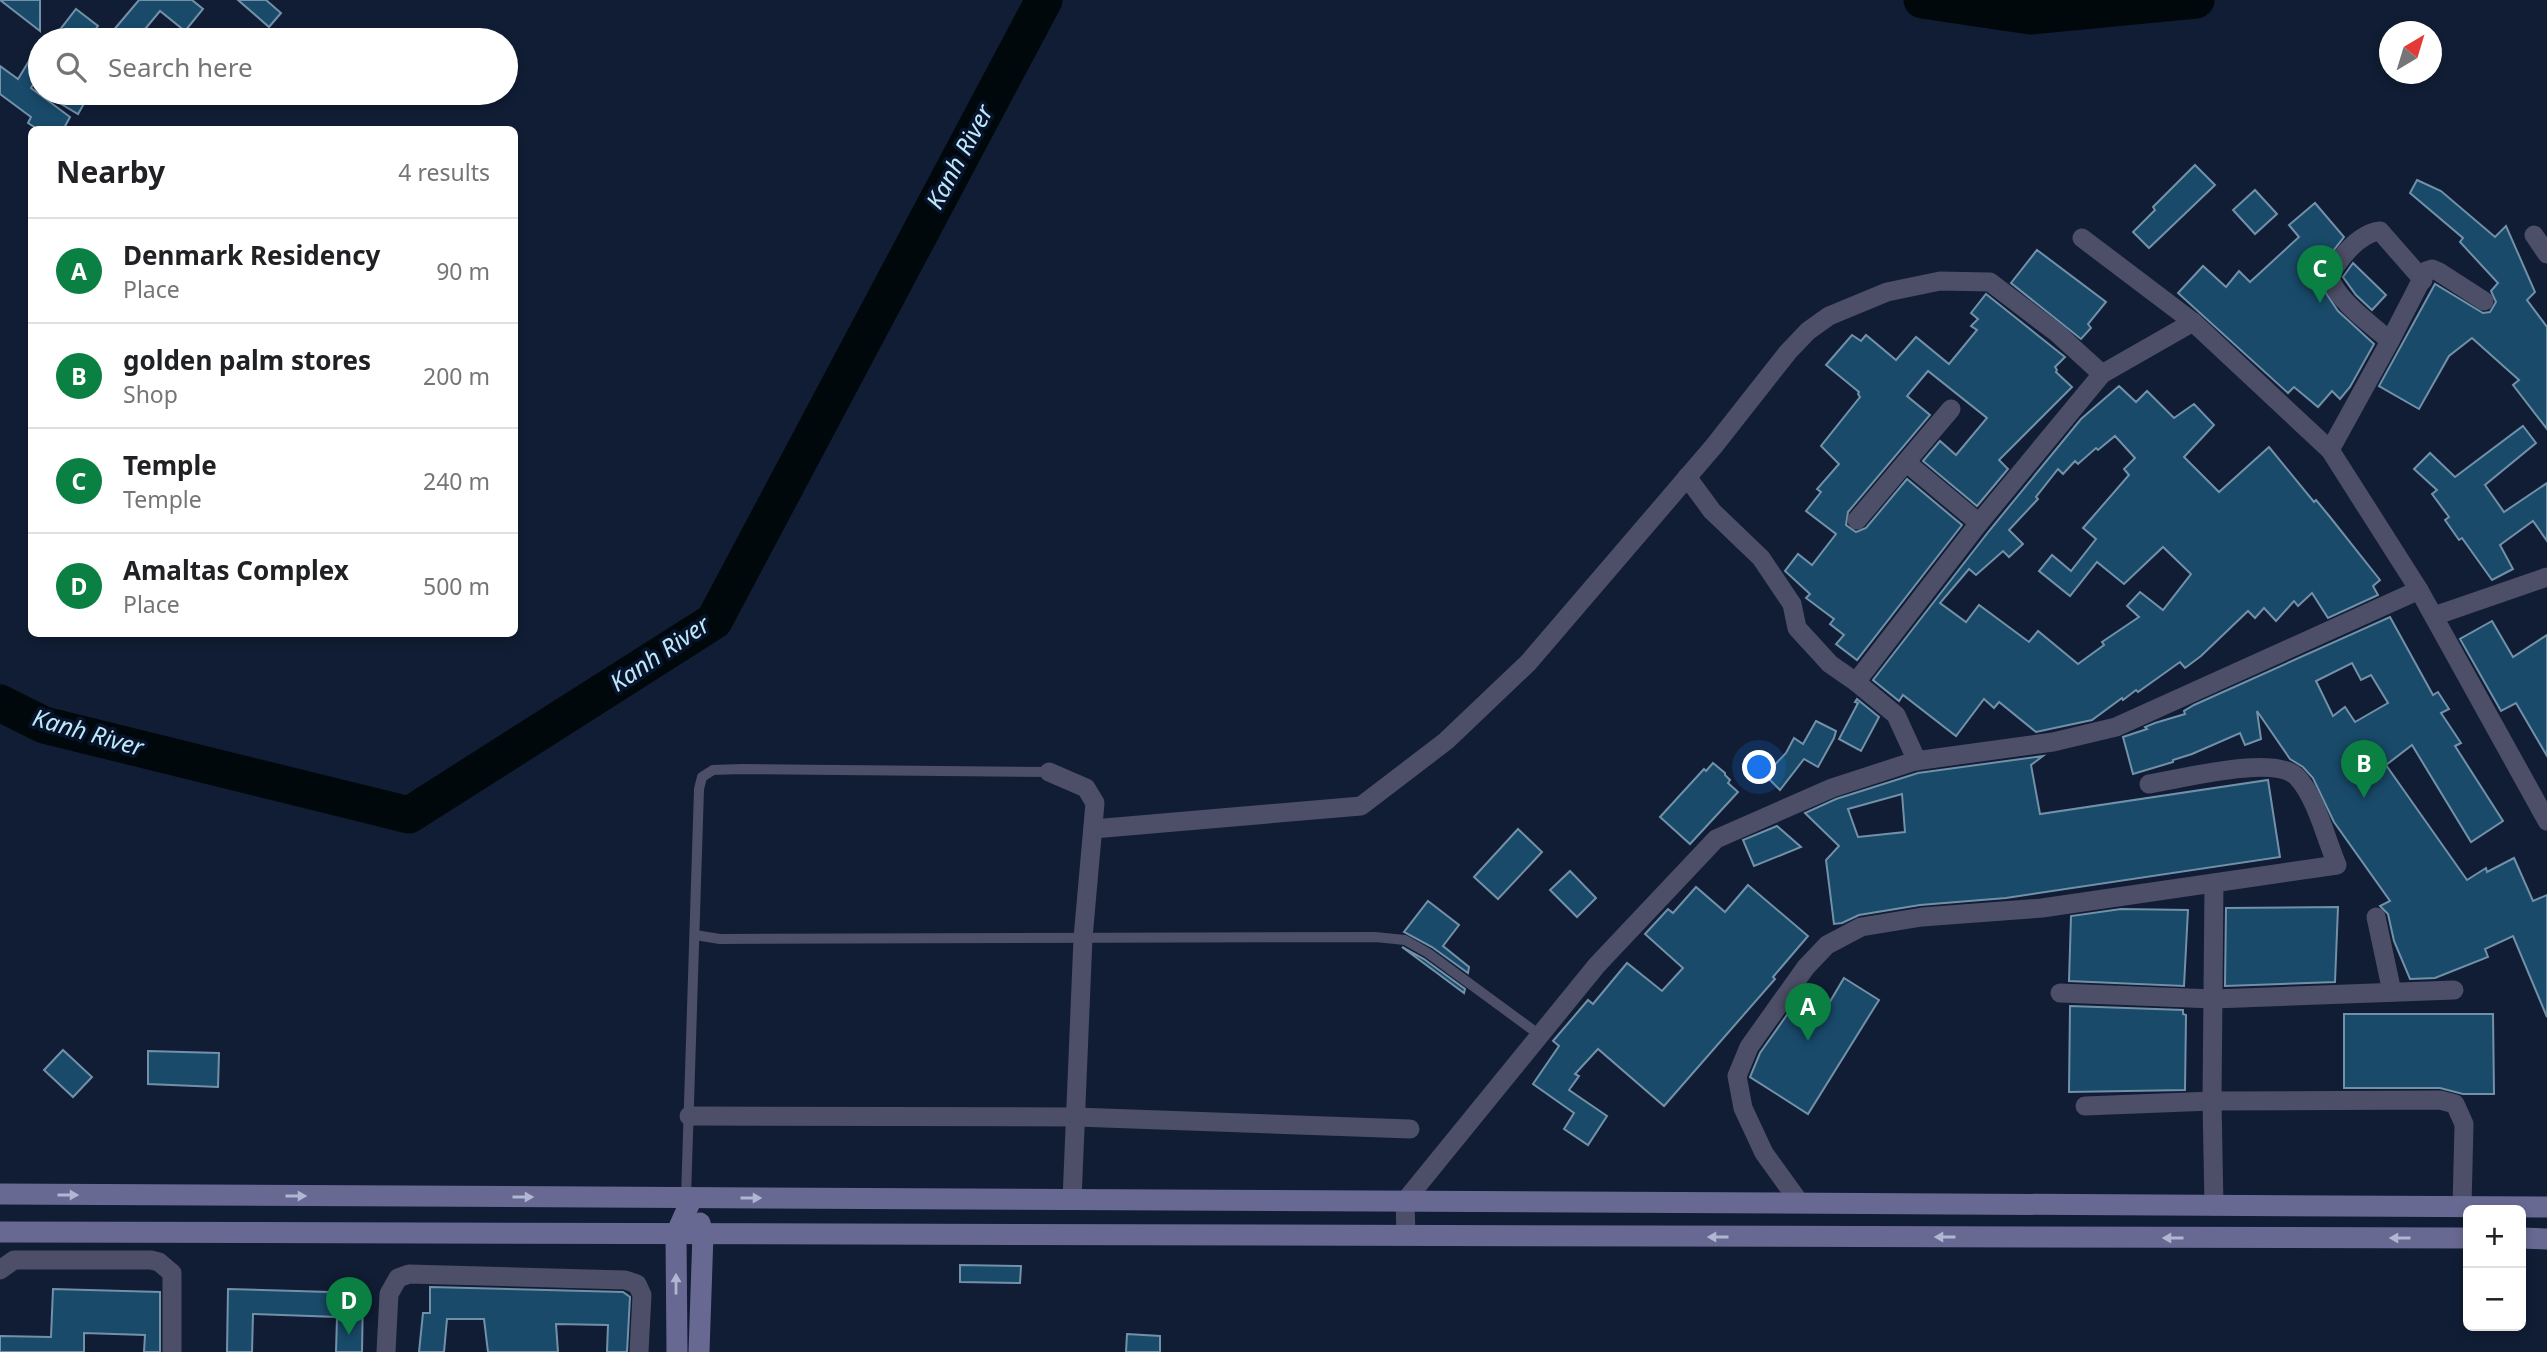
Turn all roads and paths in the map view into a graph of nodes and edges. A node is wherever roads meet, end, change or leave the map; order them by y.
1 (2534, 235) dead end
2 (2082, 238) dead end
3 (2547, 254) edge
4 (2423, 280) junction
5 (2484, 301) dead end
6 (2193, 322) junction
7 (2390, 341) junction
8 (2102, 374) junction
9 (1951, 409) dead end
10 (2330, 450) junction
11 (1907, 463) junction
12 (1687, 477) junction
13 (1857, 520) dead end
14 (1979, 523) junction
15 (2547, 577) edge
16 (2418, 590) junction
17 (2434, 616) junction
18 (1857, 682) junction
19 (1917, 761) junction
20 (1049, 772) joint
21 (2150, 784) dead end
22 (2547, 821) edge
23 (1093, 829) junction
24 (2214, 883) junction
25 (2376, 917) dead end
26 (695, 935) junction
27 (1083, 938) junction
28 (2454, 990) dead end
29 (2392, 992) junction
30 (2060, 993) dead end
31 (2214, 999) junction
32 (1541, 1036) junction
33 (2212, 1101) junction
34 (2085, 1106) dead end
35 (689, 1116) junction
36 (1076, 1117) junction
37 (1410, 1129) dead end
38 (0, 1194) edge
39 (689, 1198) junction
40 (1072, 1200) junction
41 (1405, 1201) junction
42 (1800, 1203) junction
43 (2214, 1206) junction
44 (2462, 1207) junction
45 (2547, 1207) edge
46 (0, 1233) edge
47 (676, 1234) junction
48 (703, 1234) junction
49 (1406, 1236) junction
50 (2463, 1238) edge
51 (2526, 1238) edge
52 (2547, 1238) edge
53 (0, 1270) edge
54 (172, 1352) edge
55 (386, 1352) edge
56 (639, 1352) edge
57 (677, 1352) edge
58 (699, 1352) edge

1 - 3 street
2 - 6 street
4 - 5 street
4 - 7 street
4 - 7 street
6 - 8 street
6 - 10 street
7 - 10 street
8 - 12 street
8 - 14 street
9 - 11 street
10 - 16 street
11 - 13 street
11 - 14 street
12 - 18 street
12 - 23 street
14 - 18 street
15 - 17 street
16 - 17 street
16 - 19 street
17 - 22 street
18 - 19 street
19 - 32 street
20 - 23 street
20 - 26 lane
21 - 24 street
23 - 27 street
24 - 31 street
24 - 42 street
25 - 29 street
26 - 27 lane
26 - 35 lane
27 - 32 lane
27 - 36 street
28 - 29 street
29 - 31 street
30 - 31 street
31 - 33 street
32 - 41 street
33 - 34 street
33 - 43 street
33 - 44 street
35 - 36 street
35 - 39 lane
36 - 37 street
36 - 40 street
38 -> 39 street
39 -> 40 street
39 - 47 street
39 - 48 street
40 - 41 street
41 - 42 street
41 - 49 street
42 - 43 street
43 - 44 street
44 - 45 street
46 - 47 street
47 - 48 street
57 -> 47 street
48 - 49 street
48 - 58 street
50 -> 49 street
51 - 52 street
53 - 54 street
55 - 56 street

